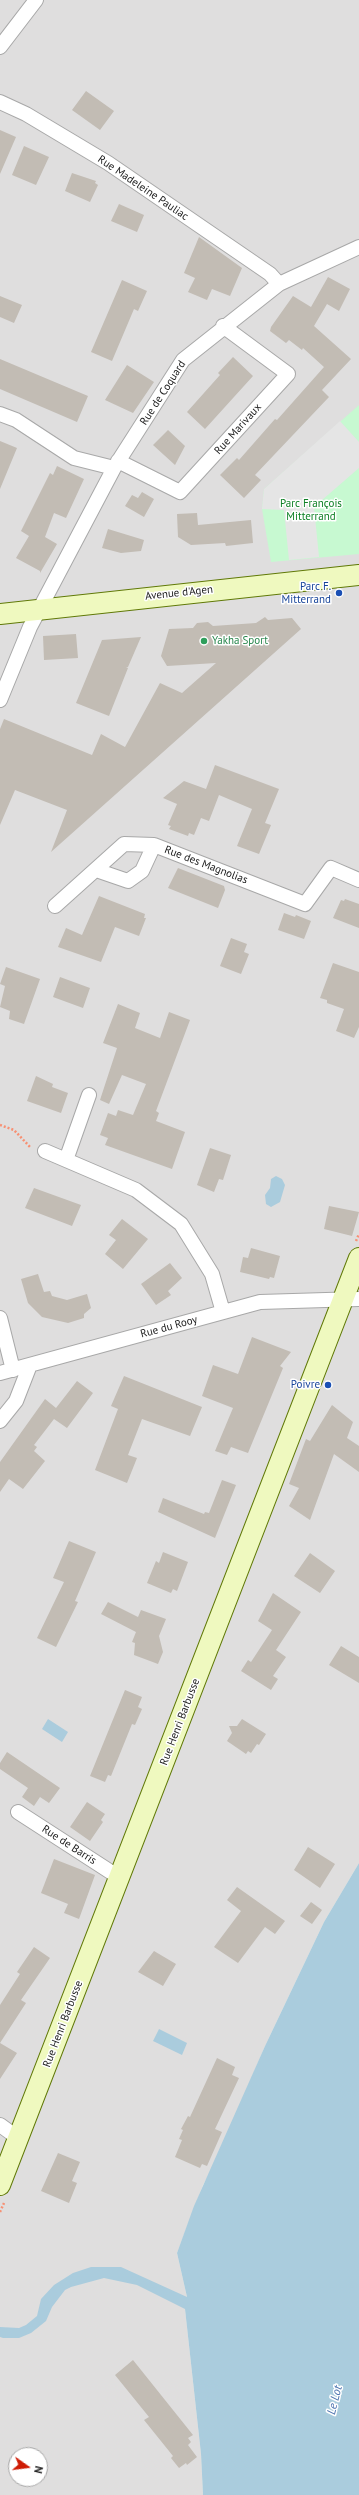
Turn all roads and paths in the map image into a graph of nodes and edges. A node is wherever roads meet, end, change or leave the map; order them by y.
1 (36, 0) edge
2 (0, 47) edge
3 (0, 102) edge
4 (359, 247) edge
5 (279, 284) junction
6 (224, 326) junction
7 (0, 414) edge
8 (116, 464) junction
9 (359, 575) edge
10 (40, 610) junction
11 (0, 614) edge
12 (0, 700) edge
13 (154, 845) junction
14 (96, 870) junction
15 (359, 880) edge
16 (55, 906) dead end
17 (89, 1095) dead end
18 (0, 1125) edge
19 (45, 1152) joint
20 (66, 1160) junction
21 (359, 1258) edge
22 (350, 1299) edge
23 (223, 1312) junction
24 (0, 1318) edge
25 (30, 1365) junction
26 (7, 1372) edge
27 (0, 1421) edge
28 (18, 1812) dead end
29 (120, 1878) junction
30 (0, 2125) edge
31 (18, 2138) junction
32 (0, 2185) edge

1 - 2 street
3 - 5 street, Rue Madeleine Pauliac
4 - 5 street, Rue de Coquard
5 - 6 street, Rue de Coquard
6 - 8 street, Rue de Coquard
6 - 8 street, Rue Marivaux
7 - 8 street
8 - 10 street, Rue de Coquard
9 - 10 main road, Avenue d'Agen
10 - 11 main road, Avenue d'Agen
10 - 12 street, Rue de Coquard
13 - 14 street, Rue des Magnolias
13 - 14 street
13 - 15 street, Rue des Magnolias
14 - 16 street, Rue des Magnolias
17 - 20 street
18 - 19 path
19 - 20 street
20 - 23 street
21 - 22 main road, Rue Henri Barbusse
22 - 23 street, Rue du Rooy
22 - 29 main road, Rue Henri Barbusse
23 - 25 street, Rue du Rooy
24 - 26 street
25 - 26 street, Rue du Rooy
25 - 27 street
28 - 29 street, Rue de Barris
29 - 31 main road, Rue Henri Barbusse
30 - 31 street
31 - 32 main road, Rue Henri Barbusse

